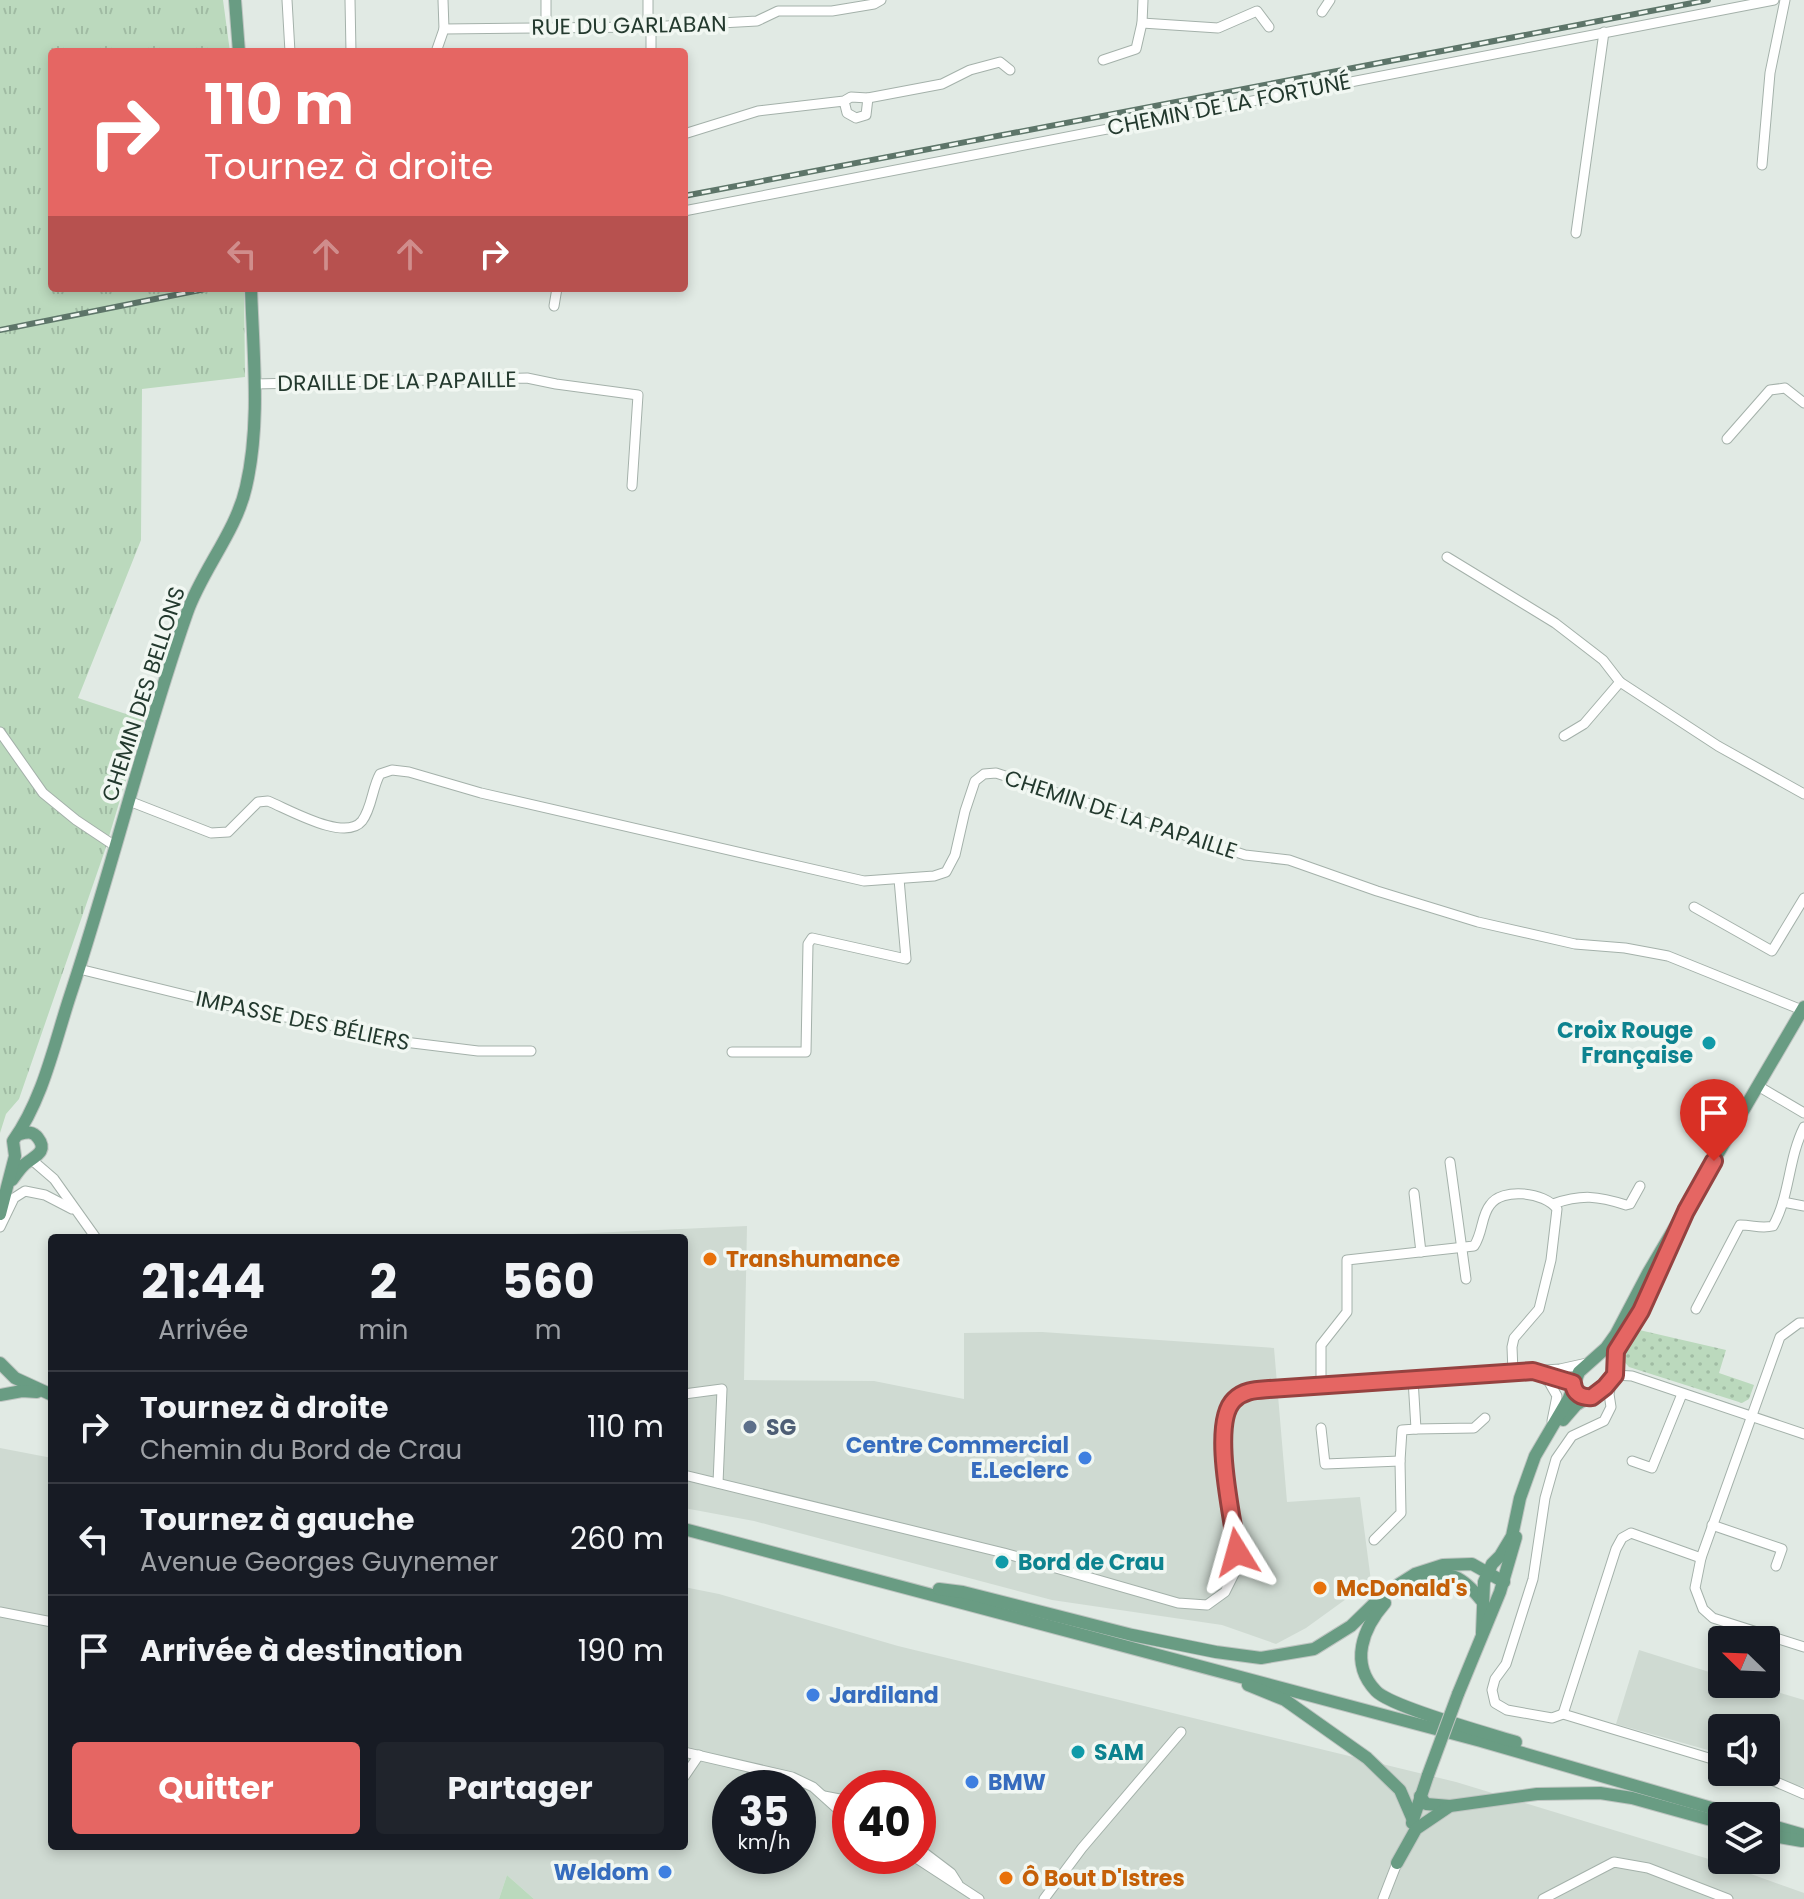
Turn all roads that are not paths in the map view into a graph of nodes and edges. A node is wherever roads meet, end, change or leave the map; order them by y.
1 (235, 0) edge
2 (287, 0) edge
3 (350, 0) edge
4 (443, 0) edge
5 (546, 0) edge
6 (648, 0) edge
7 (881, 0) edge
8 (1143, 0) edge
9 (1330, 0) edge
10 (1774, 0) edge
11 (1785, 0) edge
12 (1322, 12) dead end
13 (1142, 23) junction
14 (546, 27) junction
15 (650, 27) junction
16 (1269, 27) dead end
17 (444, 29) junction
18 (1604, 32) junction
19 (239, 48) edge
20 (290, 48) edge
21 (351, 48) edge
22 (437, 48) edge
23 (651, 48) edge
24 (1103, 60) dead end
25 (1010, 70) dead end
26 (868, 98) junction
27 (844, 101) junction
28 (688, 133) edge
29 (1762, 165) dead end
30 (688, 210) edge
31 (1576, 233) dead end
32 (251, 292) edge
33 (556, 292) edge
34 (554, 306) dead end
35 (254, 384) junction
36 (1804, 403) edge
37 (1727, 439) dead end
38 (632, 486) dead end
39 (1447, 557) dead end
40 (1620, 682) junction
41 (0, 732) edge
42 (1564, 736) dead end
43 (1804, 794) edge
44 (129, 801) junction
45 (115, 846) junction
46 (899, 879) junction
47 (1804, 898) edge
48 (1694, 907) dead end
49 (79, 969) junction
50 (1803, 1009) edge
51 (531, 1051) dead end
52 (732, 1052) dead end
53 (1758, 1086) junction
54 (33, 1110) junction
55 (1804, 1113) edge
56 (1804, 1127) edge
57 (20, 1134) junction
58 (35, 1134) junction
59 (41, 1149) junction
60 (25, 1159) junction
61 (1450, 1162) dead end
62 (54, 1179) junction
63 (1640, 1186) dead end
64 (1414, 1193) dead end
65 (1783, 1202) junction
66 (1553, 1204) junction
67 (1804, 1206) edge
68 (74, 1210) junction
69 (1686, 1211) junction
70 (0, 1214) edge
71 (0, 1227) edge
72 (93, 1234) edge
73 (1461, 1247) junction
74 (1421, 1252) junction
75 (1466, 1279) dead end
76 (1696, 1309) dead end
77 (1804, 1323) edge
78 (1599, 1354) junction
79 (0, 1363) edge
80 (1587, 1363) junction
81 (1614, 1369) junction
82 (1533, 1371) junction
83 (1513, 1372) junction
84 (1413, 1379) junction
85 (1321, 1385) junction
86 (1573, 1386) junction
87 (48, 1393) edge
88 (688, 1393) edge
89 (48, 1394) edge
90 (1682, 1394) junction
91 (0, 1395) edge
92 (1589, 1397) junction
93 (1611, 1407) junction
94 (1750, 1417) junction
95 (1485, 1418) dead end
96 (1321, 1428) dead end
97 (1416, 1429) junction
98 (1549, 1430) junction
99 (1804, 1434) edge
100 (1400, 1461) junction
101 (1632, 1461) dead end
102 (688, 1476) edge
103 (718, 1483) junction
104 (1712, 1525) junction
105 (688, 1530) edge
106 (1374, 1540) dead end
107 (1701, 1558) junction
108 (1776, 1566) dead end
109 (1486, 1576) junction
110 (1504, 1582) junction
111 (1468, 1583) junction
112 (901, 1586) junction
113 (1482, 1601) junction
114 (0, 1612) edge
115 (48, 1621) edge
116 (1482, 1633) junction
117 (1804, 1647) edge
118 (1185, 1661) junction
119 (1563, 1714) junction
120 (1181, 1732) dead end
121 (688, 1753) edge
122 (699, 1755) junction
123 (1708, 1758) edge
124 (1558, 1763) junction
125 (688, 1771) edge
126 (1780, 1784) edge
127 (1804, 1794) edge
128 (824, 1796) junction
129 (1420, 1796) junction
130 (832, 1798) edge
131 (832, 1804) edge
132 (1450, 1806) junction
133 (1708, 1807) edge
134 (1708, 1819) edge
135 (1413, 1820) junction
136 (1780, 1828) edge
137 (1804, 1835) edge
138 (1780, 1838) edge
139 (1804, 1842) edge
140 (936, 1862) edge
141 (1397, 1863) junction
142 (936, 1872) edge
143 (958, 1884) junction
144 (979, 1899) edge
145 (1044, 1899) edge
146 (1383, 1899) edge
147 (1543, 1899) edge
148 (1728, 1899) edge

1 - 19 main road
2 - 20 street
3 - 21 street
4 - 17 street
5 - 14 street
6 - 15 street
7 - 15 street, RUE DU GARLABAN
8 - 13 street
9 - 12 street
10 - 18 street, CHEMIN DE LA FORTUNÉ
11 - 29 street
13 - 16 street
13 - 24 street
14 - 15 street, RUE DU GARLABAN
14 - 17 street, RUE DU GARLABAN
15 - 23 street
17 - 22 street
18 - 30 street, CHEMIN DE LA FORTUNÉ
18 - 31 street
25 - 26 street
26 - 27 street
26 - 27 street
27 - 28 street
32 - 35 main road, CHEMIN DES BELLONS
33 - 34 street
35 - 38 street, DRAILLE DE LA PAPAILLE
35 - 44 main road, CHEMIN DES BELLONS
36 - 37 street
39 - 40 street
40 - 42 street
40 - 43 street
41 - 45 street
44 - 45 main road, CHEMIN DES BELLONS
44 - 46 street, CHEMIN DE LA PAPAILLE
45 - 49 main road, CHEMIN DES BELLONS
46 - 50 street, CHEMIN DE LA PAPAILLE
46 - 52 street
47 - 48 street
49 - 51 street, IMPASSE DES BÉLIERS
49 - 54 main road, CHEMIN DES BELLONS
50 - 53 main road
53 - 55 street
53 - 69 main road
54 - 57 main road, CHEMIN DES BELLONS
54 - 58 main road, CHEMIN DES BELLONS
56 - 65 street
57 - 58 main road
57 - 60 main road
58 - 59 main road
59 - 60 main road
59 - 62 street
60 - 62 street
60 - 70 main road
61 - 73 street
62 - 68 street
63 - 66 street
64 - 74 street
65 - 67 street
65 - 76 street
66 - 73 street
66 - 83 street
68 - 71 street
68 - 72 street
69 - 78 main road
69 - 81 main road
73 - 74 street
73 - 75 street
74 - 85 street
77 - 94 street
78 - 80 main road
78 - 81 main road
79 - 87 main road
80 - 82 street
80 - 86 main road
81 - 90 street
81 - 92 main road
81 - 93 street
82 - 83 street
82 - 86 street
82 - 98 street
83 - 84 street
84 - 85 street
84 - 97 street
85 - 103 street
86 - 92 main road
86 - 98 main road
88 - 103 street
89 - 91 main road
90 - 94 street
90 - 101 street
92 - 93 street
92 - 110 main road
93 - 119 street
94 - 99 street
94 - 104 street
95 - 97 street
96 - 100 street
97 - 100 street
98 - 109 main road
100 - 106 street
102 - 103 street
104 - 107 street
104 - 108 street
105 - 112 main road
107 - 117 street
107 - 119 street
109 - 110 main road
109 - 111 main road
109 - 112 main road
109 - 113 main road
110 - 116 main road
111 - 113 main road
111 - 124 main road
112 - 118 main road
113 - 116 main road
114 - 115 street
116 - 129 main road, bridge
118 - 124 main road
118 - 135 main road
119 - 123 street
120 - 145 street
121 - 122 street
122 - 125 street
122 - 128 street
124 - 133 main road
126 - 127 street
128 - 130 street
128 - 131 street
129 - 132 main road
129 - 135 main road
132 - 134 main road
132 - 141 main road
135 - 141 main road
136 - 137 main road
138 - 139 main road
140 - 143 street
141 - 146 street
142 - 143 street
143 - 144 street
147 - 148 street

